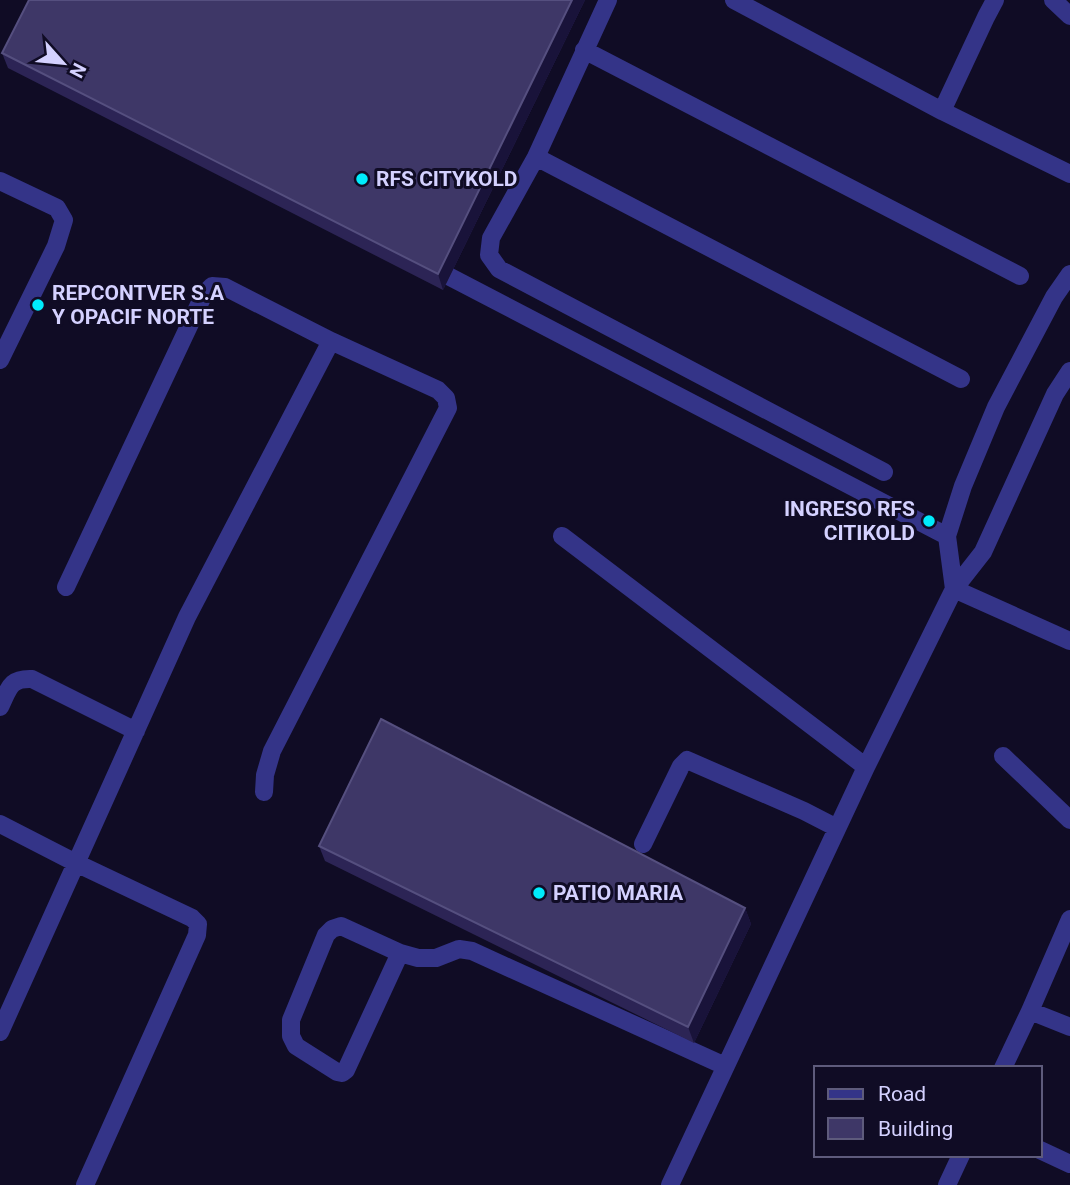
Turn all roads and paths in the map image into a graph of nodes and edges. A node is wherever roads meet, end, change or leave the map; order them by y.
1 (608, 0) edge
2 (734, 0) edge
3 (995, 0) edge
4 (1053, 0) edge
5 (1070, 16) edge
6 (584, 50) junction
7 (942, 111) junction
8 (536, 157) junction
9 (1070, 174) edge
10 (0, 181) edge
11 (422, 247) edge
12 (1020, 276) dead end
13 (1068, 281) edge
14 (331, 341) junction
15 (0, 360) edge
16 (1070, 371) edge
17 (961, 379) dead end
18 (884, 472) dead end
19 (562, 536) dead end
20 (947, 536) junction
21 (66, 587) dead end
22 (954, 589) junction
23 (1070, 641) edge
24 (0, 707) edge
25 (136, 731) junction
26 (1003, 756) dead end
27 (866, 767) junction
28 (264, 792) dead end
29 (1070, 820) edge
30 (0, 824) edge
31 (837, 828) junction
32 (643, 844) dead end
33 (76, 863) junction
34 (1070, 919) edge
35 (400, 953) junction
36 (1030, 1011) junction
37 (1070, 1027) edge
38 (0, 1032) edge
39 (725, 1066) junction
40 (1004, 1066) edge
41 (1042, 1151) edge
42 (960, 1157) edge
43 (1070, 1164) edge
44 (85, 1185) edge
45 (670, 1185) edge
46 (947, 1185) edge

1 - 6 street
2 - 7 street
3 - 7 street
4 - 5 street
6 - 8 street
6 - 12 street
7 - 9 street
8 - 17 street
8 - 18 street
10 - 15 street
11 - 20 street
13 - 20 street
14 - 21 street
14 - 25 street
14 - 28 street
16 - 22 street
19 - 27 street
20 - 22 street
22 - 23 street
22 - 27 street
24 - 25 street
25 - 33 street
26 - 29 street
27 - 31 street
30 - 33 street
31 - 32 street
31 - 39 street
33 - 38 street
33 - 44 street
34 - 36 street
35 - 35 street
35 - 39 street
36 - 37 street
36 - 40 street
39 - 45 street
41 - 43 street
42 - 46 street

